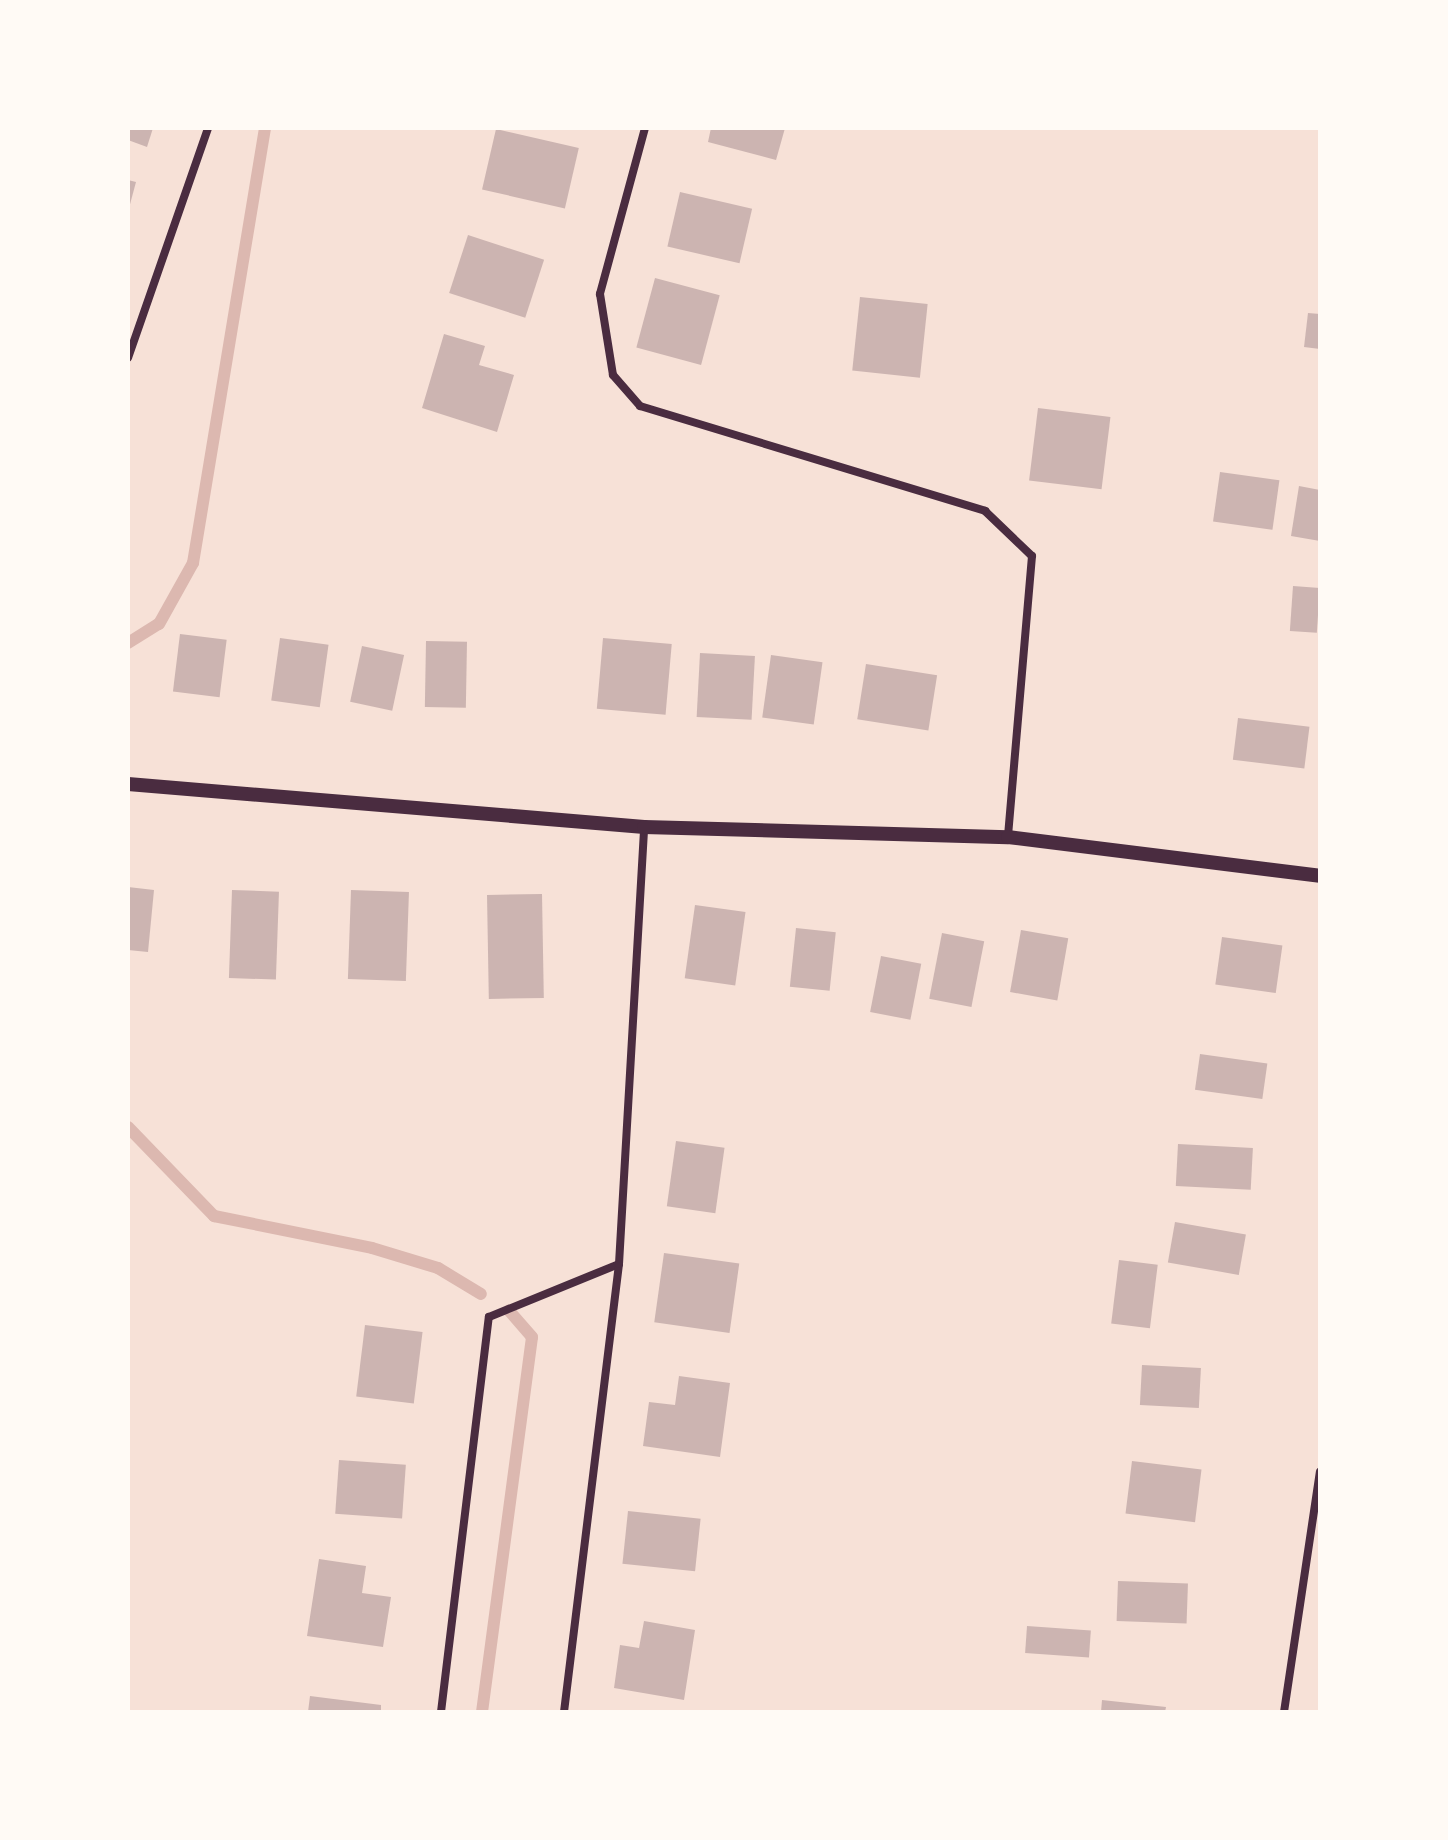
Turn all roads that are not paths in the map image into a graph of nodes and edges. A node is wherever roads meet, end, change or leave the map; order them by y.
1 (208, 128) edge
2 (645, 128) edge
3 (128, 358) edge
4 (128, 784) edge
5 (644, 827) junction
6 (1008, 837) junction
7 (1320, 876) edge
8 (619, 1264) junction
9 (1320, 1472) edge
10 (441, 1712) edge
11 (564, 1712) edge
12 (1284, 1712) edge

1 - 3 street
2 - 6 street
4 - 5 street
5 - 6 street
5 - 8 street
6 - 7 street
8 - 10 street
8 - 11 street
9 - 12 street

